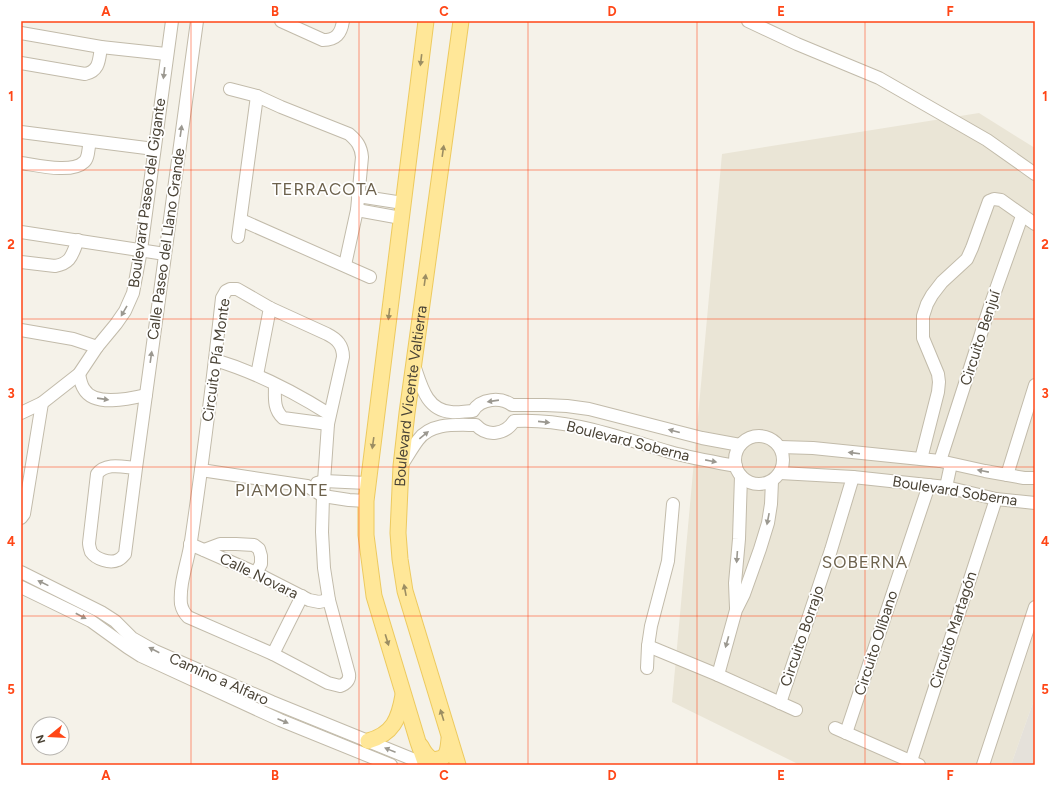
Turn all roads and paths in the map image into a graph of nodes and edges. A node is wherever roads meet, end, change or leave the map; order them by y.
1 (172, 21) edge
2 (197, 21) edge
3 (281, 21) edge
4 (343, 21) edge
5 (426, 21) edge
6 (461, 21) edge
7 (748, 21) edge
8 (21, 33) edge
9 (101, 46) junction
10 (166, 54) junction
11 (21, 63) edge
12 (230, 89) dead end
13 (257, 96) junction
14 (21, 132) edge
15 (90, 141) junction
16 (154, 149) junction
17 (21, 163) edge
18 (1035, 174) edge
19 (358, 196) junction
20 (403, 203) junction
21 (356, 210) junction
22 (1022, 216) junction
23 (401, 218) junction
24 (241, 220) junction
25 (1035, 224) edge
26 (21, 232) edge
27 (238, 237) dead end
28 (78, 240) junction
29 (141, 250) junction
30 (165, 254) junction
31 (21, 262) edge
32 (345, 265) junction
33 (370, 277) dead end
34 (270, 308) junction
35 (24, 333) edge
36 (97, 347) junction
37 (215, 360) junction
38 (413, 362) junction
39 (79, 374) junction
40 (257, 375) junction
41 (275, 385) junction
42 (1035, 385) edge
43 (146, 396) junction
44 (42, 403) junction
45 (512, 406) junction
46 (473, 411) junction
47 (21, 413) edge
48 (329, 419) junction
49 (514, 421) junction
50 (476, 425) junction
51 (740, 445) junction
52 (780, 447) junction
53 (921, 459) junction
54 (945, 462) junction
55 (401, 466) junction
56 (136, 468) junction
57 (201, 470) junction
58 (738, 471) junction
59 (1008, 474) junction
60 (776, 477) junction
61 (853, 477) junction
62 (1035, 478) edge
63 (324, 481) junction
64 (367, 483) junction
65 (929, 485) junction
66 (307, 486) junction
67 (946, 487) junction
68 (323, 496) junction
69 (996, 499) junction
70 (366, 502) junction
71 (1035, 503) edge
72 (673, 504) dead end
73 (21, 518) edge
74 (190, 544) junction
75 (204, 550) junction
76 (21, 572) edge
77 (256, 573) junction
78 (21, 587) edge
79 (302, 596) junction
80 (329, 600) junction
81 (1035, 607) edge
82 (736, 610) junction
83 (648, 646) junction
84 (273, 654) junction
85 (646, 668) dead end
86 (718, 675) junction
87 (403, 694) junction
88 (272, 702) junction
89 (780, 703) junction
90 (796, 710) dead end
91 (267, 714) junction
92 (835, 728) dead end
93 (846, 733) junction
94 (449, 739) junction
95 (368, 742) junction
96 (418, 742) junction
97 (915, 763) edge
98 (390, 765) edge
99 (426, 765) edge
100 (458, 765) edge
101 (983, 765) edge

1 - 10 street, Boulevard Paseo del Gigante
30 -> 2 street, Calle Paseo del Llano Grande
3 - 4 street
5 -> 20 main road
38 -> 6 main road, Boulevard Vicente Valtierra
7 - 18 street
8 - 9 street
9 - 10 street
9 - 11 street
10 -> 16 street, Boulevard Paseo del Gigante
12 - 13 street
13 - 19 street
13 - 24 street
14 - 15 street
15 - 16 street
15 - 17 street
16 - 29 street, Boulevard Paseo del Gigante
19 - 20 street
19 - 21 street
20 - 23 main road
21 - 23 street
21 - 32 street
22 - 25 street, Circuito Benjuí
22 - 53 street, Circuito Benjuí
22 - 54 street, Circuito Benjuí
23 -> 64 main road
24 - 27 street
24 - 32 street
26 - 28 street
28 - 29 street
28 - 31 street
29 - 30 street
29 -> 36 street, Boulevard Paseo del Gigante
43 -> 30 street, Calle Paseo del Llano Grande
32 - 33 street
34 - 37 street, Circuito Pía Monte
34 - 40 street
34 - 48 street, Circuito Pía Monte
35 - 36 street
36 - 39 street, Boulevard Paseo del Gigante
37 - 40 street
37 - 57 street, Circuito Pía Monte
38 - 46 street, Boulevard Soberna
38 - 55 main road, Boulevard Vicente Valtierra
39 -> 43 street
39 - 44 street, Boulevard Paseo del Gigante
40 - 41 street
41 - 48 street
41 - 48 street
42 - 59 street
43 - 56 street, Calle Paseo del Llano Grande
44 - 47 street, Boulevard Paseo del Gigante
44 - 73 street
45 -> 46 street, Boulevard Soberna
45 - 49 street
51 -> 45 street, Boulevard Soberna
46 - 50 street
48 - 63 street, Circuito Pía Monte
49 - 50 street
49 -> 58 street, Boulevard Soberna
55 -> 50 street
51 - 52 street
51 - 58 street
53 -> 52 street, Boulevard Soberna
52 - 60 street
53 - 54 street, Boulevard Soberna
59 -> 54 street, Boulevard Soberna
54 - 67 street, Circuito Benjuí
94 -> 55 main road, Boulevard Vicente Valtierra
56 - 56 street, Calle Paseo del Llano Grande
57 - 66 street
57 - 74 street, Circuito Pía Monte
58 - 60 street
58 -> 82 street
59 - 62 street, Boulevard Soberna
60 - 61 street, Boulevard Soberna
60 -> 82 street
61 - 65 street, Boulevard Soberna
61 - 89 street, Circuito Borrajo
63 - 64 street
63 - 66 street
63 - 68 street, Circuito Pía Monte
64 - 70 main road
65 - 67 street, Boulevard Soberna
65 - 93 street, Circuito Olíbano
66 - 68 street
67 - 69 street, Boulevard Soberna
68 - 70 street
68 - 80 street, Circuito Pía Monte
69 - 71 street, Boulevard Soberna
69 - 97 street, Circuito Martagón
70 -> 87 main road
72 - 83 street
74 - 75 street, Calle Novara
74 - 84 street, Circuito Pía Monte
75 - 77 street, Calle Novara
75 - 77 street
88 -> 76 street, Camino a Alfaro
77 - 79 street, Calle Novara
78 -> 91 street, Camino a Alfaro
79 - 80 street, Calle Novara
79 - 84 street
80 - 84 street, Circuito Pía Monte
81 - 101 street
82 -> 86 street
83 - 85 street
83 - 86 street, Circuito Borrajo
86 - 89 street, Circuito Borrajo
87 - 95 main road
87 - 96 main road
88 - 91 street
88 - 95 street, Camino a Alfaro
89 - 90 street, Circuito Borrajo
91 -> 98 street, Camino a Alfaro
92 - 93 street
93 - 97 street
94 - 96 main road
94 - 100 main road, Boulevard Vicente Valtierra
99 -> 95 street, Camino a Alfaro
96 - 99 main road

